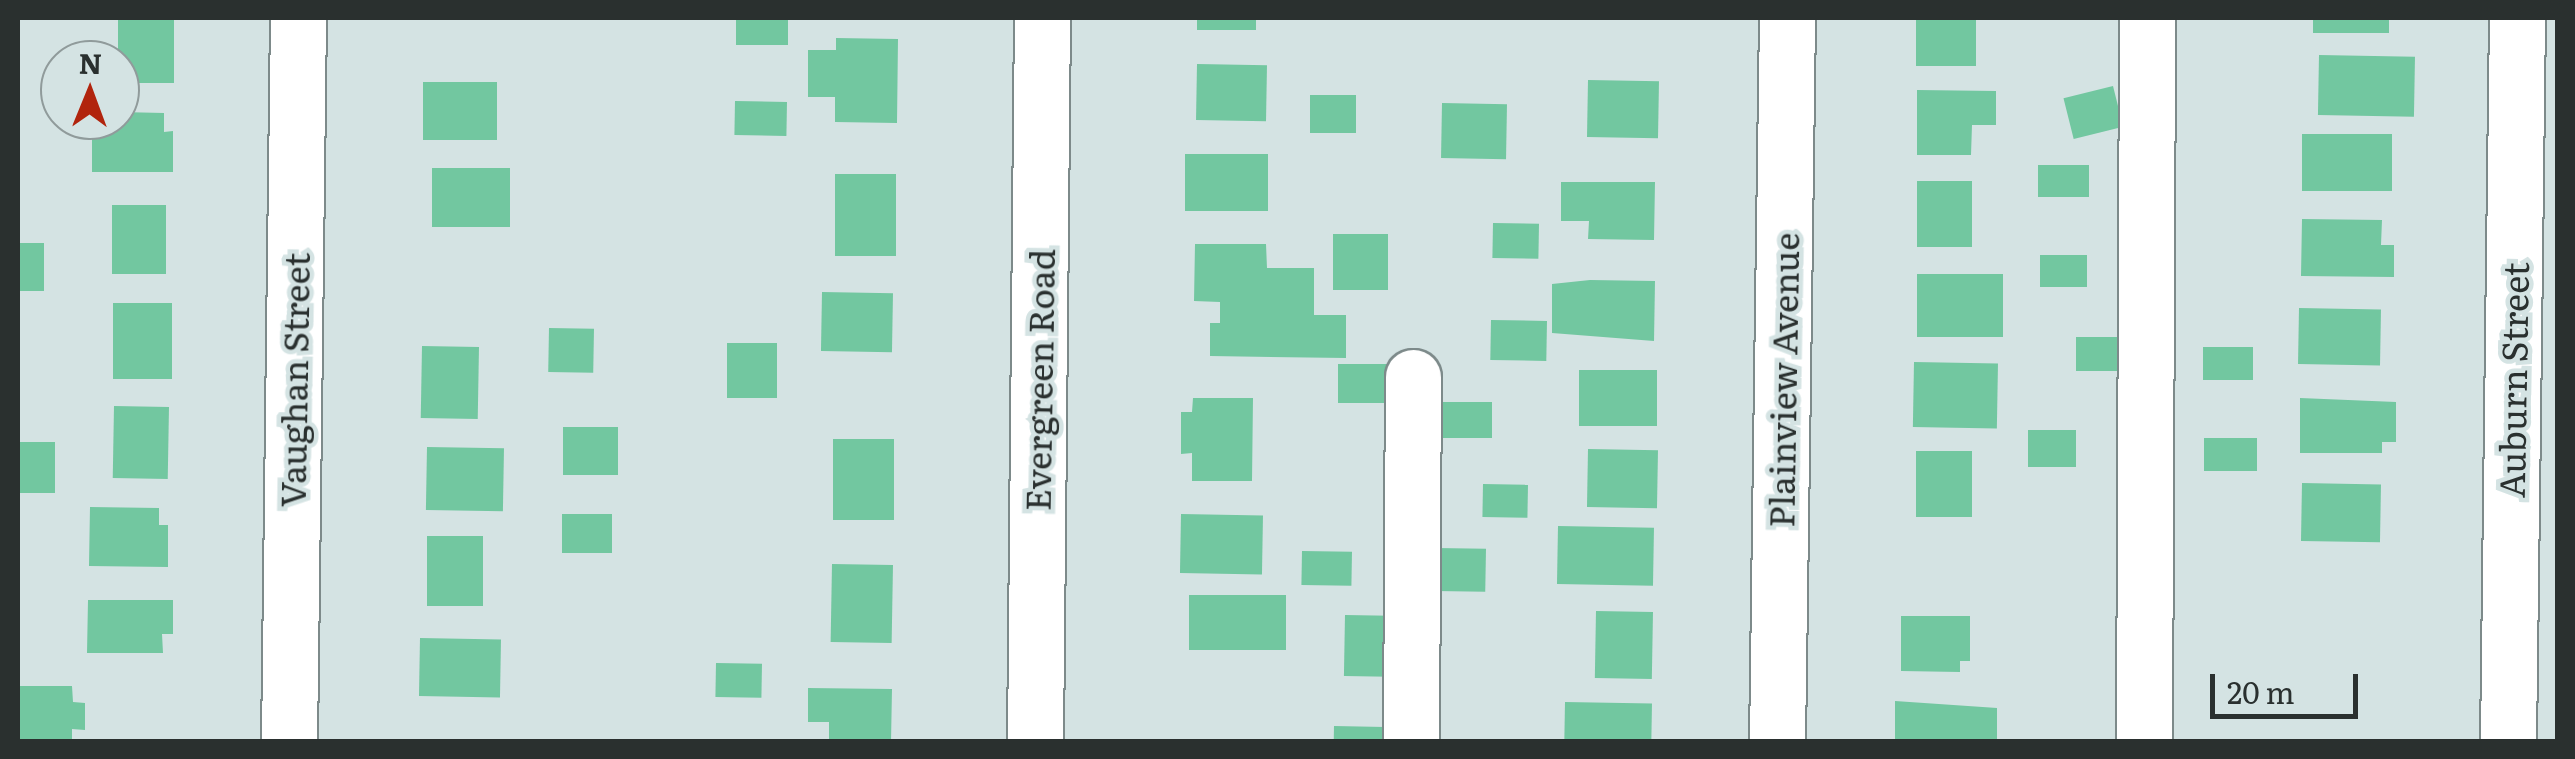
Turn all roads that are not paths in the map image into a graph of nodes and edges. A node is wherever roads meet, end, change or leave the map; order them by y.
1 (298, 18) edge
2 (1042, 18) edge
3 (1787, 18) edge
4 (2147, 18) edge
5 (2517, 18) edge
6 (1413, 377) dead end
7 (289, 742) edge
8 (1034, 742) edge
9 (1410, 742) edge
10 (1777, 742) edge
11 (2144, 742) edge
12 (2508, 742) edge

1 - 7 street, Vaughan Street
2 - 8 street, Evergreen Road
3 - 10 street, Plainview Avenue
4 - 11 street
5 - 12 street, Auburn Street
6 - 9 street

